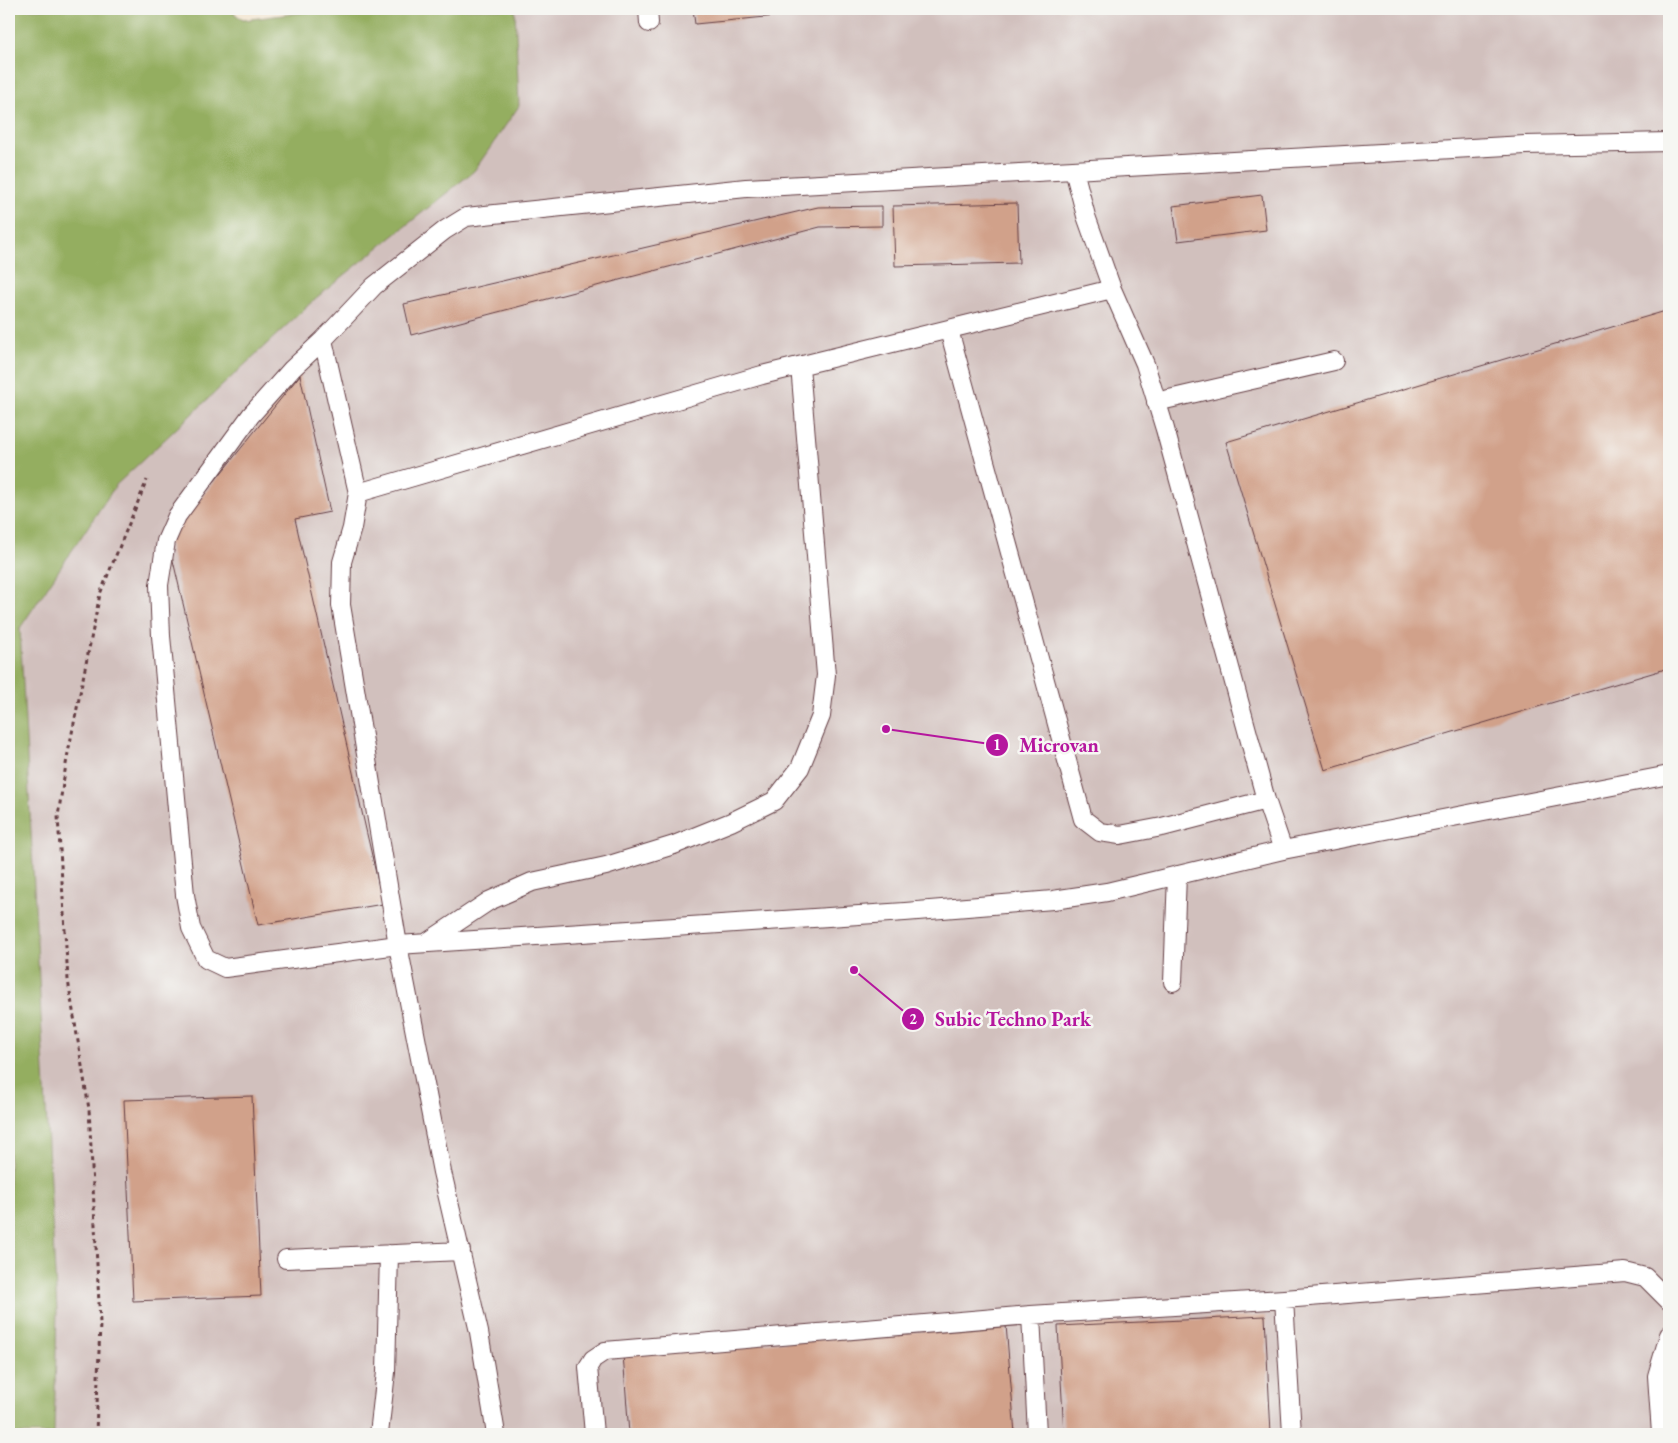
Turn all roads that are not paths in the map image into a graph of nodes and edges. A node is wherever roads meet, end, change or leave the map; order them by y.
1 (1669, 142) edge
2 (1074, 170) junction
3 (1112, 289) junction
4 (949, 330) junction
5 (323, 340) junction
6 (1334, 362) dead end
7 (800, 366) junction
8 (1156, 402) junction
9 (358, 492) junction
10 (1669, 775) edge
11 (1266, 800) junction
12 (1283, 850) junction
13 (1176, 875) junction
14 (426, 943) junction
15 (398, 945) junction
16 (1173, 982) dead end
17 (461, 1251) junction
18 (389, 1254) junction
19 (286, 1259) dead end
20 (1284, 1299) junction
21 (1669, 1301) edge
22 (1031, 1315) junction
23 (1669, 1335) edge
24 (379, 1434) edge
25 (496, 1434) edge
26 (594, 1434) edge
27 (1037, 1434) edge
28 (1292, 1434) edge
29 (1661, 1434) edge

1 - 2 lane
2 - 3 lane
2 - 5 lane
3 - 4 lane
3 - 8 lane
4 - 7 lane
4 - 11 lane
5 - 9 lane
5 - 15 lane
6 - 8 lane
7 - 9 lane
7 - 14 lane
8 - 11 lane
9 - 15 lane
10 - 12 lane
11 - 12 lane
12 - 13 lane
13 - 14 lane
13 - 16 lane
14 - 15 lane
15 - 17 lane
17 - 18 lane
17 - 25 lane
18 - 19 lane
18 - 24 lane
20 - 21 lane
20 - 22 lane
20 - 28 lane
22 - 26 lane
22 - 27 lane
23 - 29 lane

